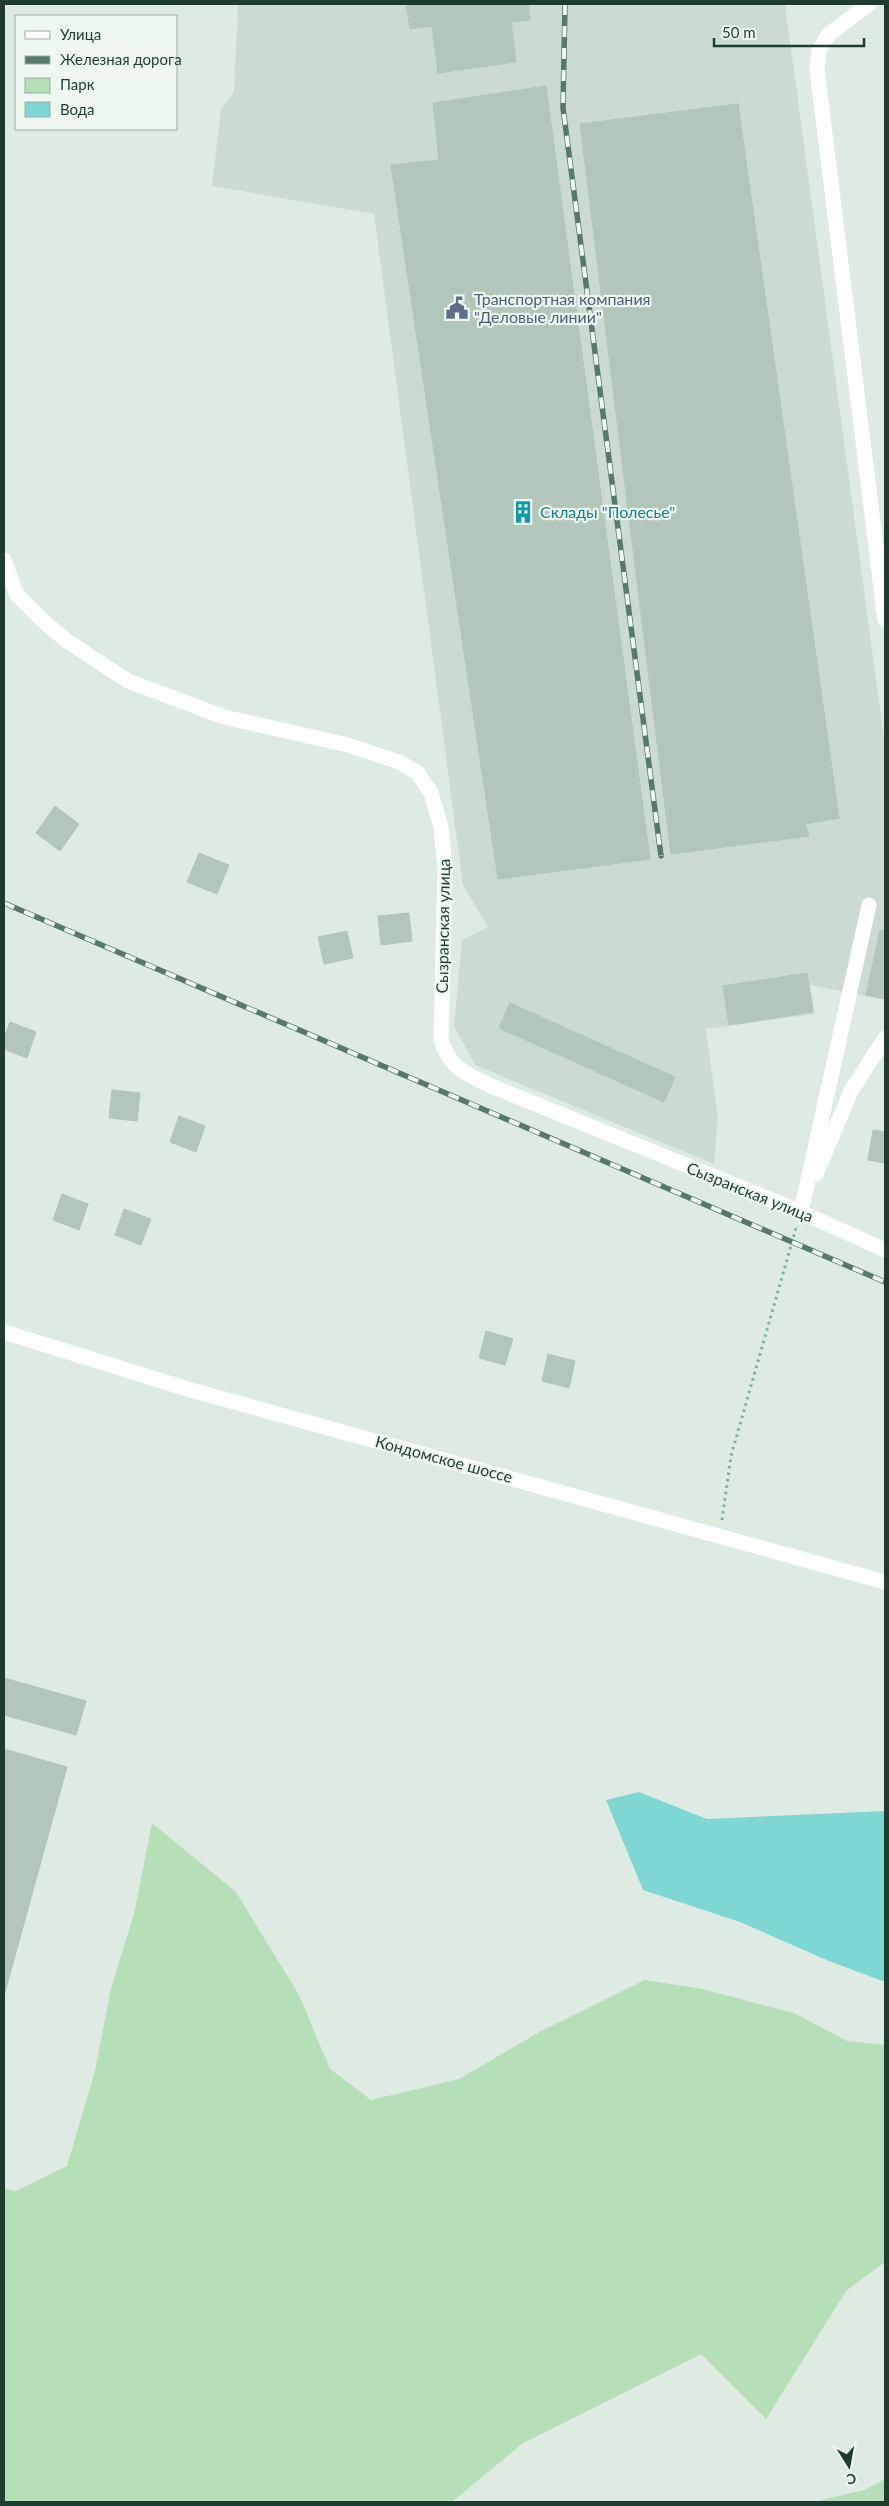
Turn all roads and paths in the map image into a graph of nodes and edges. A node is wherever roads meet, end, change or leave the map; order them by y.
1 (869, 4) edge
2 (4, 560) edge
3 (885, 620) edge
4 (869, 905) dead end
5 (885, 1038) edge
6 (801, 1212) junction
7 (885, 1250) edge
8 (4, 1332) edge
9 (720, 1535) junction
10 (885, 1582) edge

1 - 3 street
2 - 6 street, Сызранская улица
4 - 6 street
5 - 6 street
6 - 7 street, Сызранская улица
6 - 9 path
8 - 9 street, Кондомское шоссе
9 - 10 street, Кондомское шоссе

